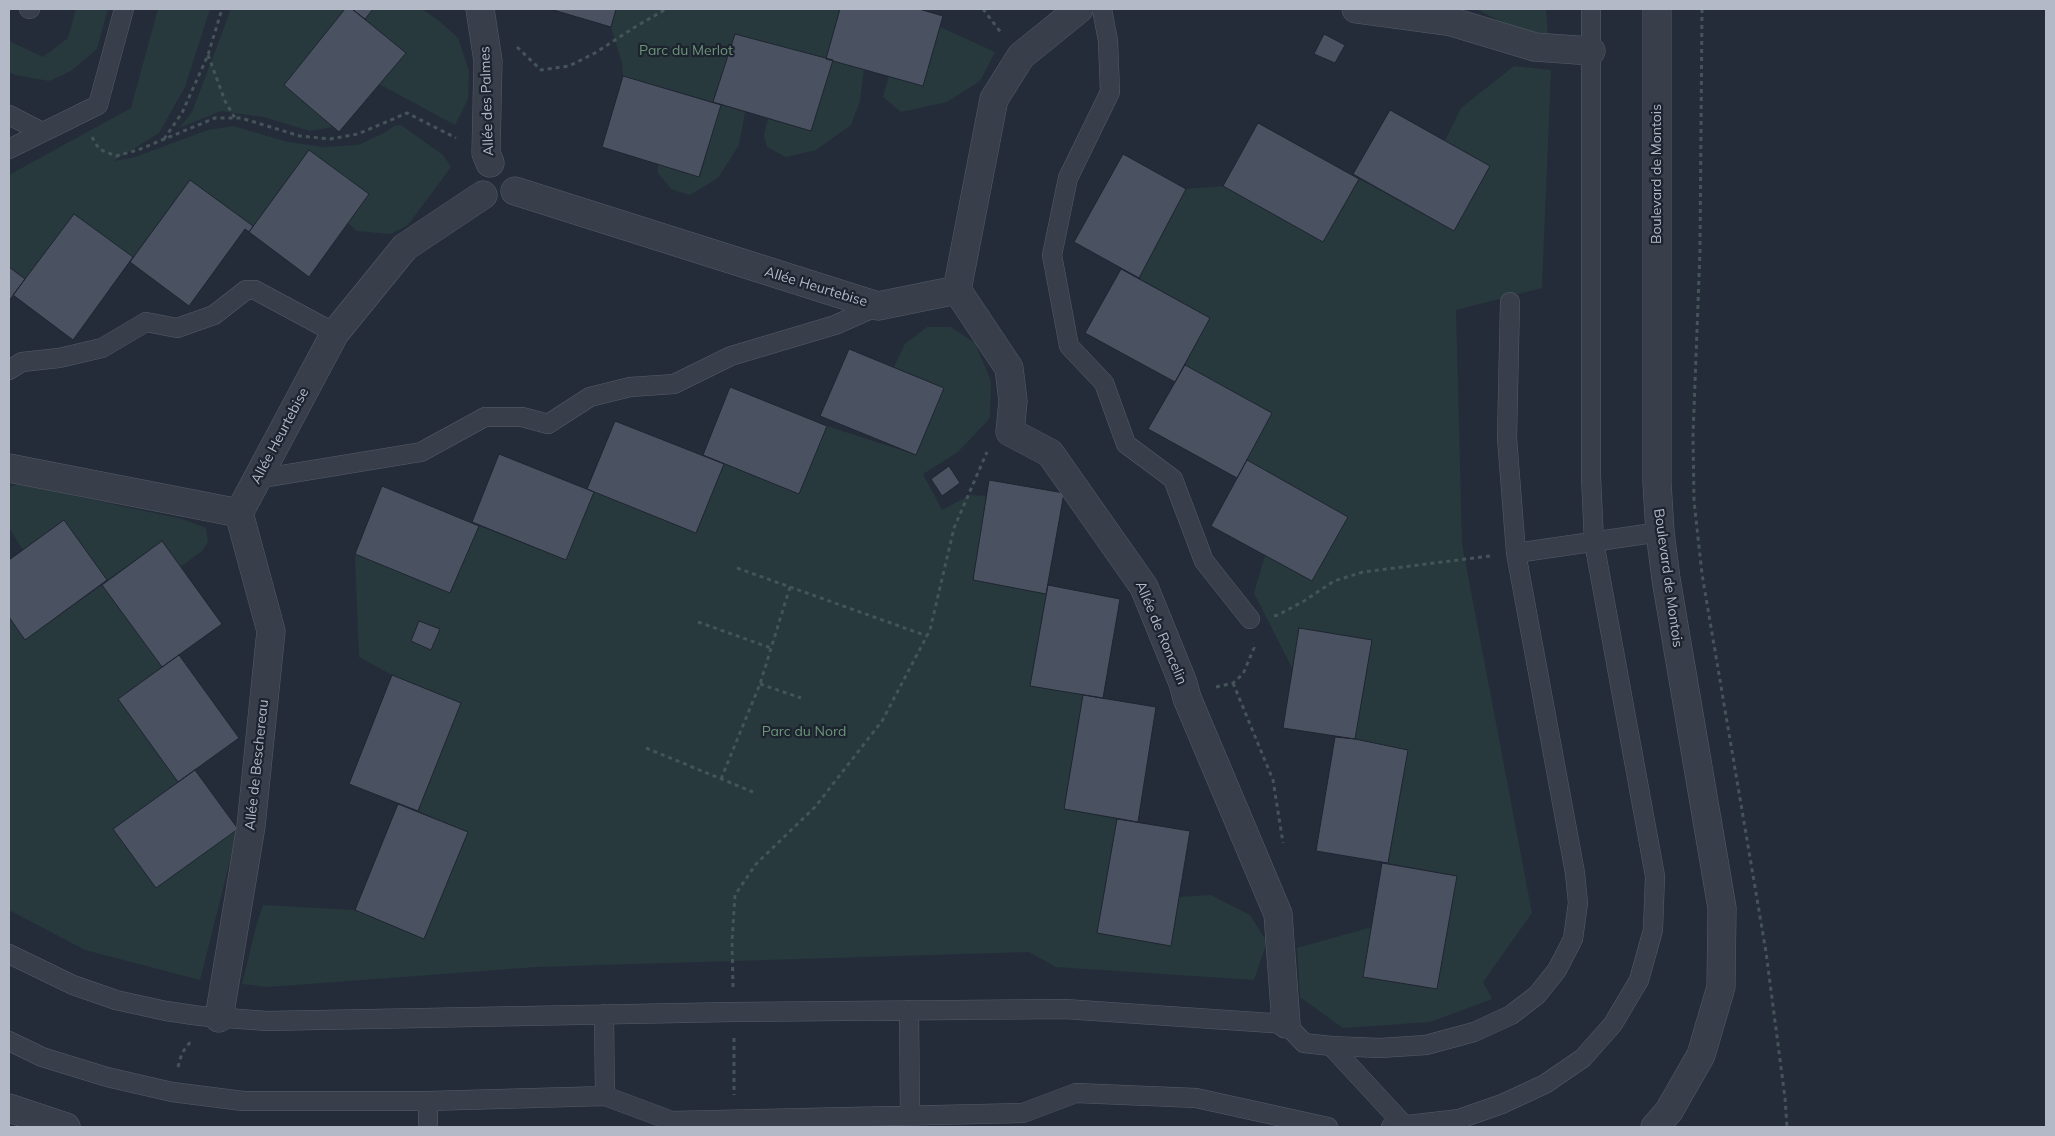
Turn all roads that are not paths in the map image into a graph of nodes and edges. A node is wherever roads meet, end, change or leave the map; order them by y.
1 (124, 9) edge
2 (480, 9) edge
3 (1079, 9) edge
4 (1102, 9) edge
5 (1356, 9) edge
6 (1591, 9) edge
7 (1656, 9) edge
8 (1591, 51) junction
9 (9, 115) edge
10 (42, 132) junction
11 (9, 149) edge
12 (488, 158) junction
13 (515, 191) junction
14 (482, 195) junction
15 (957, 290) junction
16 (1510, 302) dead end
17 (878, 306) junction
18 (335, 333) junction
19 (9, 370) edge
20 (9, 468) edge
21 (257, 479) junction
22 (239, 513) junction
23 (1660, 532) junction
24 (1594, 542) junction
25 (1516, 553) junction
26 (1250, 619) road end
27 (9, 954) edge
28 (908, 1010) junction
29 (604, 1014) junction
30 (219, 1018) junction
31 (1286, 1024) junction
32 (9, 1041) edge
33 (1331, 1046) junction
34 (605, 1096) junction
35 (428, 1101) junction
36 (9, 1108) edge
37 (910, 1115) junction
38 (66, 1127) edge
39 (428, 1127) edge
40 (1328, 1127) edge
41 (1401, 1127) edge
42 (1655, 1127) edge

1 - 10 lane
2 - 12 street, Allée des Palmes
3 - 15 street
4 - 26 lane
5 - 8 street
6 - 8 lane
7 - 23 street, Boulevard de Montois
8 - 24 lane
9 - 10 lane
10 - 11 lane
12 - 13 street
12 - 14 street
13 - 14 street
13 - 17 street, Allée Heurtebise
14 - 18 street, Allée Heurtebise
15 - 17 street, Allée Heurtebise
15 - 31 street, Allée de Roncelin
16 - 25 lane
17 - 21 lane
18 - 19 lane
18 - 21 street, Allée Heurtebise
20 - 22 street
21 - 22 street, Allée Heurtebise
22 - 30 street, Allée de Beschereau
23 - 24 lane
23 - 42 street, Boulevard de Montois
24 - 25 lane
24 - 41 lane
25 - 33 lane
27 - 30 lane
28 - 29 lane
28 - 31 lane
28 - 37 lane
29 - 30 lane
29 - 34 lane
31 - 33 lane
32 - 35 lane
33 - 41 lane
34 - 35 lane
34 - 37 lane
35 - 39 lane
36 - 38 street
37 - 40 lane

